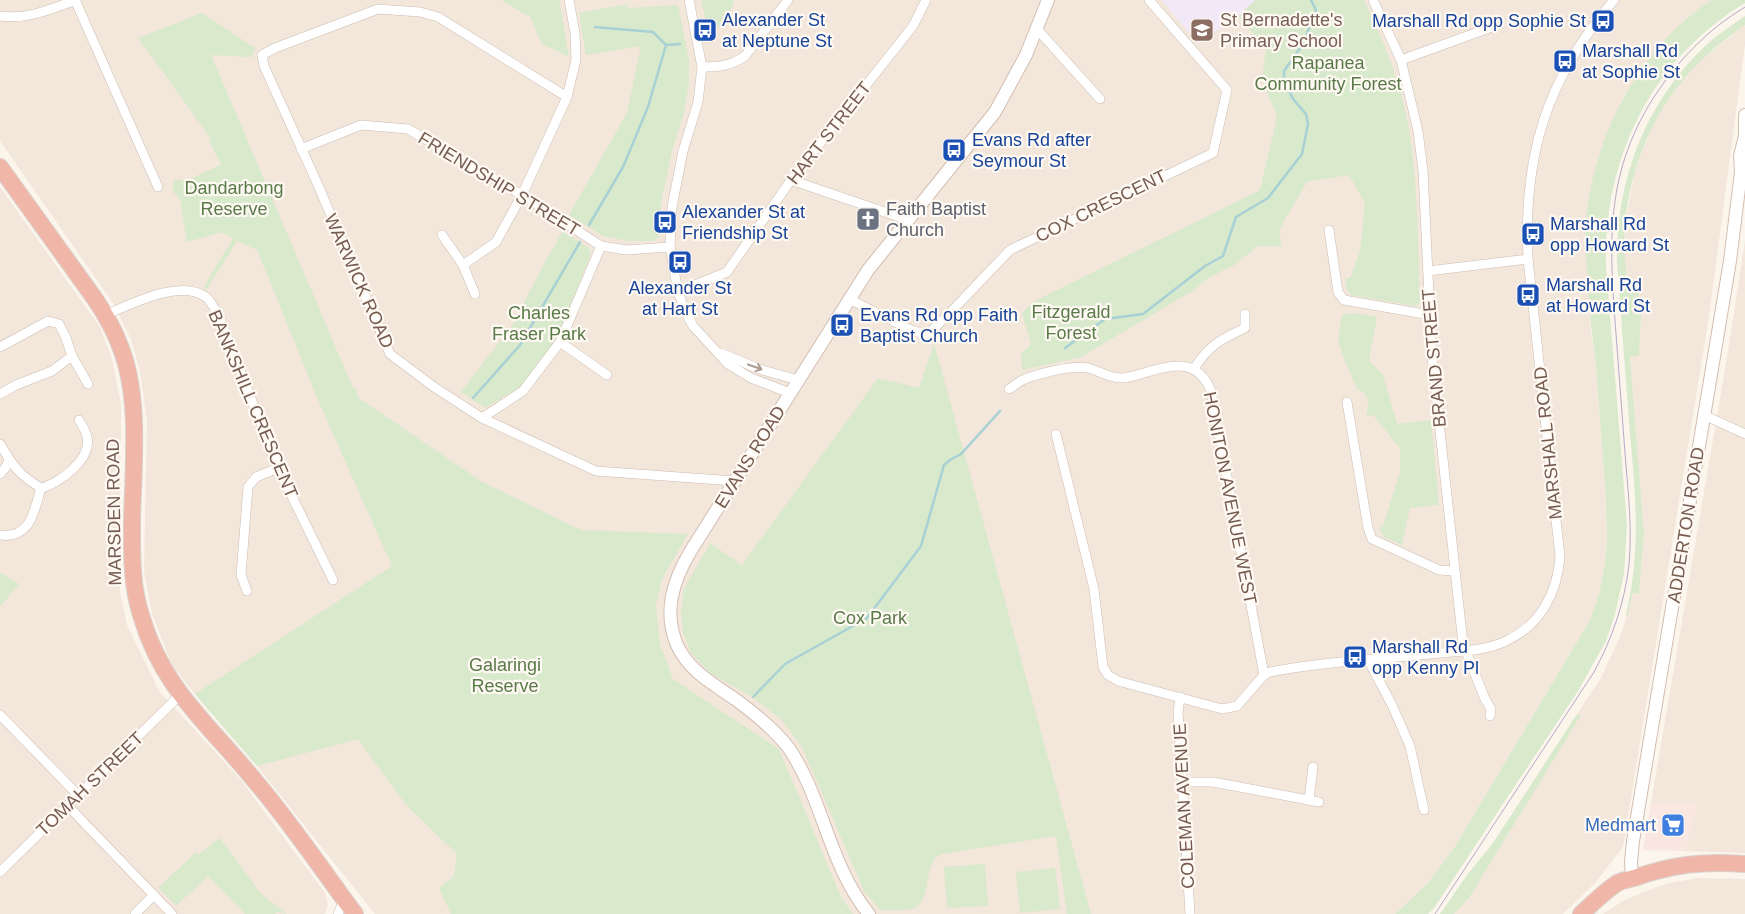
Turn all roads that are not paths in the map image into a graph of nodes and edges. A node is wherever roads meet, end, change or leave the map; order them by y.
1 (75, 0) edge
2 (569, 0) edge
3 (689, 0) edge
4 (788, 0) edge
5 (926, 0) edge
6 (1048, 0) edge
7 (1149, 0) edge
8 (1373, 0) edge
9 (1614, 0) edge
10 (0, 16) edge
11 (1492, 27) dead end
12 (1037, 29) junction
13 (1401, 60) junction
14 (702, 67) junction
15 (567, 96) junction
16 (1100, 99) dead end
17 (1745, 115) edge
18 (301, 149) junction
19 (0, 167) edge
20 (1743, 168) edge
21 (791, 180) junction
22 (158, 187) dead end
23 (522, 195) junction
24 (908, 220) junction
25 (1329, 230) dead end
26 (442, 235) dead end
27 (601, 246) junction
28 (670, 247) junction
29 (1528, 259) junction
30 (463, 264) junction
31 (1428, 271) junction
32 (678, 292) junction
33 (475, 294) dead end
34 (849, 299) junction
35 (1245, 314) dead end
36 (106, 315) junction
37 (1430, 315) junction
38 (560, 342) junction
39 (0, 347) edge
40 (714, 350) junction
41 (72, 356) junction
42 (1194, 369) junction
43 (607, 374) dead end
44 (798, 380) junction
45 (88, 384) dead end
46 (1009, 389) dead end
47 (790, 393) junction
48 (0, 394) edge
49 (1347, 402) dead end
50 (1704, 415) junction
51 (482, 418) junction
52 (79, 420) dead end
53 (1056, 434) dead end
54 (1745, 434) edge
55 (0, 444) edge
56 (9, 459) junction
57 (278, 468) junction
58 (0, 474) edge
59 (734, 481) junction
60 (41, 488) junction
61 (0, 535) edge
62 (1454, 571) junction
63 (333, 580) dead end
64 (247, 591) dead end
65 (1464, 650) junction
66 (1368, 660) junction
67 (1264, 675) junction
68 (180, 695) junction
69 (1180, 697) junction
70 (0, 715) edge
71 (1490, 716) dead end
72 (1313, 767) dead end
73 (1182, 782) junction
74 (78, 795) junction
75 (68, 806) junction
76 (1424, 810) dead end
77 (1745, 864) edge
78 (0, 872) edge
79 (1632, 878) junction
80 (154, 895) junction
81 (341, 907) edge
82 (135, 914) edge
83 (172, 914) edge
84 (355, 914) edge
85 (869, 914) edge
86 (1190, 914) edge
87 (1581, 914) edge

1 - 10 street
1 - 22 street
2 - 15 street
3 - 14 street
4 - 14 street
5 - 21 street, HART STREET
6 - 12 street, EVANS ROAD
7 - 34 street, COX CRESCENT
8 - 13 street, BRAND STREET
9 - 29 street, MARSHALL ROAD
11 - 13 street
12 - 16 street
12 - 24 street, EVANS ROAD
13 - 31 street, BRAND STREET
14 - 28 street
15 - 18 street, WARWICK ROAD
15 - 23 street
17 - 20 street, ADDERTON ROAD
18 - 23 street, FRIENDSHIP STREET
18 - 51 street, WARWICK ROAD
19 - 36 highway, MARSDEN ROAD
20 - 50 street, ADDERTON ROAD
21 - 24 street
21 - 32 street, HART STREET
23 - 27 street, FRIENDSHIP STREET
23 - 30 street
24 - 34 street, EVANS ROAD
25 - 37 street
26 - 30 street
27 - 28 street, FRIENDSHIP STREET
27 - 38 street
28 - 32 street
29 - 31 street
29 - 65 street, MARSHALL ROAD
30 - 33 street
31 - 37 street, BRAND STREET
32 - 40 street
34 - 44 street, EVANS ROAD
35 - 42 street
36 - 57 street, BANKSHILL CRESCENT
36 - 68 highway, MARSDEN ROAD
37 - 62 street, BRAND STREET
38 - 43 street
38 - 51 street
39 - 41 street
40 -> 44 street
40 - 47 street
41 - 45 street
41 - 48 street
42 - 46 street, HONITON AVENUE WEST
42 - 67 street, HONITON AVENUE WEST
44 - 47 street, EVANS ROAD
47 - 59 street, EVANS ROAD
49 - 62 street
50 - 54 street
50 - 79 street, ADDERTON ROAD
51 - 59 street, WARWICK ROAD
52 - 60 street
53 - 69 street
55 - 56 street
56 - 58 street
56 - 60 street
57 - 63 street, BANKSHILL CRESCENT
57 - 64 street
59 - 85 street, EVANS ROAD
60 - 61 street
62 - 65 street, BRAND STREET
65 - 66 street, MARSHALL ROAD
65 - 71 street, BRAND STREET
66 - 67 street, MARSHALL ROAD
66 - 76 street
67 - 69 street
68 - 74 street, TOMAH STREET
68 - 81 highway, MARSDEN ROAD
69 - 73 street, COLEMAN AVENUE
70 - 74 street
72 - 73 street
73 - 86 street, COLEMAN AVENUE
74 - 75 street, TOMAH STREET
75 - 78 street, TOMAH STREET
75 - 80 street
77 - 79 highway
79 - 87 highway
80 - 82 street
80 - 83 street
81 - 84 highway, MARSDEN ROAD

